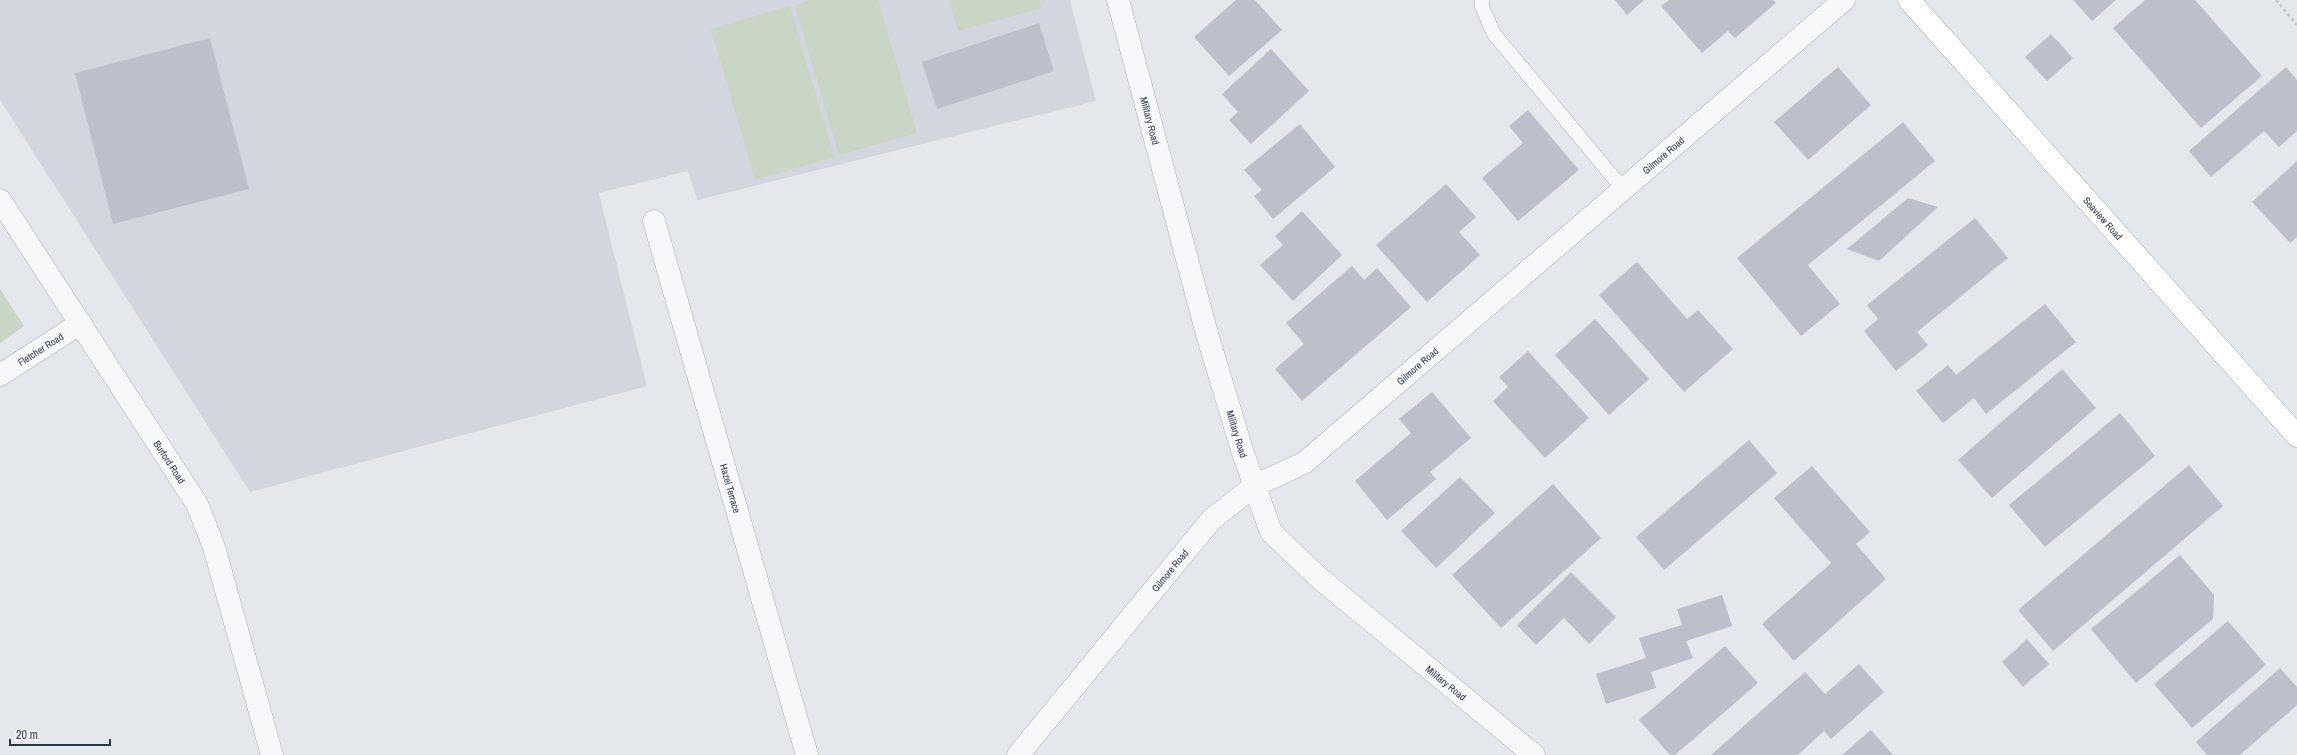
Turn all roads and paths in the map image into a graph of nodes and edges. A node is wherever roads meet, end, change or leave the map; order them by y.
1 (1118, 0) edge
2 (1482, 0) edge
3 (1844, 0) edge
4 (1909, 0) edge
5 (2276, 0) edge
6 (2297, 25) edge
7 (1623, 189) junction
8 (0, 200) edge
9 (654, 222) dead end
10 (81, 323) junction
11 (0, 375) edge
12 (2297, 436) edge
13 (1256, 485) junction
14 (272, 755) edge
15 (807, 755) edge
16 (1018, 755) edge
17 (1534, 755) edge

1 - 13 street, Military Road
2 - 7 lane
3 - 7 street, Gilmore Road
4 - 12 main road, Seaview Road
5 - 6 path
7 - 13 street, Gilmore Road
8 - 10 street, Burford Road
9 - 15 street, Hazel Terrace
10 - 11 street, Fletcher Road
10 - 14 street, Burford Road
13 - 16 street, Gilmore Road
13 - 17 street, Military Road

